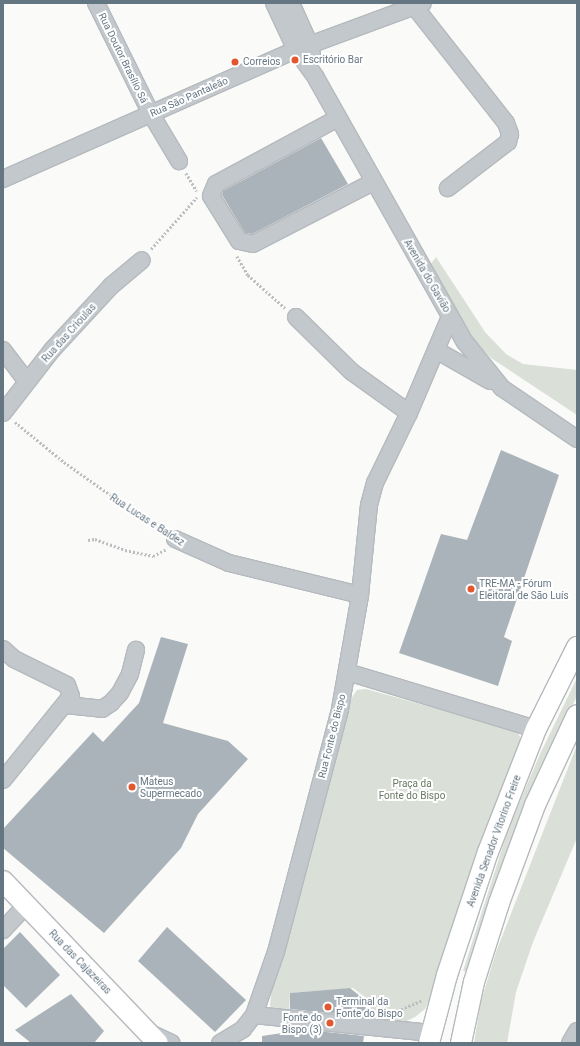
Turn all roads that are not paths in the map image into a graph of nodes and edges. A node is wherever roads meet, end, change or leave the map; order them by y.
1 (96, 3) edge
2 (274, 3) edge
3 (291, 3) edge
4 (419, 5) edge
5 (303, 47) junction
6 (151, 114) junction
7 (338, 118) junction
8 (179, 161) dead end
9 (3, 179) edge
10 (374, 182) junction
11 (448, 188) dead end
12 (142, 260) road end
13 (296, 317) dead end
14 (450, 317) junction
15 (3, 350) edge
16 (436, 350) junction
17 (26, 381) junction
18 (502, 388) junction
19 (3, 412) edge
20 (409, 413) junction
21 (577, 439) edge
22 (175, 539) road end
23 (360, 595) junction
24 (577, 647) edge
25 (3, 649) edge
26 (136, 650) dead end
27 (347, 672) junction
28 (68, 697) junction
29 (577, 714) edge
30 (536, 729) junction
31 (3, 780) edge
32 (3, 881) edge
33 (26, 905) junction
34 (3, 930) edge
35 (254, 1015) junction
36 (577, 1030) edge
37 (153, 1037) edge
38 (430, 1038) edge
39 (172, 1043) edge
40 (220, 1043) edge
41 (461, 1043) edge
42 (570, 1043) edge

1 - 6 street, Rua Doutor Brasílio Sá
2 - 5 street, Avenida do Gavião
3 - 5 street, Avenida do Gavião
4 - 5 street, Rua São Pantaleão
4 - 11 street
5 - 6 street, Rua São Pantaleão
5 - 7 street, Avenida do Gavião
6 - 8 street
6 - 9 street, Rua São Pantaleão
7 - 10 street, Avenida do Gavião
7 - 10 street
10 - 14 street, Avenida do Gavião
12 - 17 street, Rua das Crioulas
13 - 20 street
14 - 16 street, Rua Fonte do Bispo
14 - 18 street, Avenida do Gavião
15 - 17 street
16 - 18 street
16 - 20 street, Rua Fonte do Bispo
17 - 19 street, Rua das Crioulas
18 - 21 street, Avenida do Gavião
20 - 23 street, Rua Fonte do Bispo
22 - 23 street, Rua Lucas e Baldez
23 - 27 street, Rua Fonte do Bispo
24 - 30 main road, Avenida Senador Vitorino Freire
25 - 28 street
26 - 28 street
27 - 30 street
27 - 35 street, Rua Fonte do Bispo
28 - 31 street
29 - 41 main road
30 - 38 main road, Avenida Senador Vitorino Freire
32 - 33 main road, Rua das Cajazeiras
33 - 34 street
33 - 37 main road, Rua das Cajazeiras
35 - 38 street
35 - 40 street, Rua Fonte do Bispo
36 - 42 street
37 - 39 street

